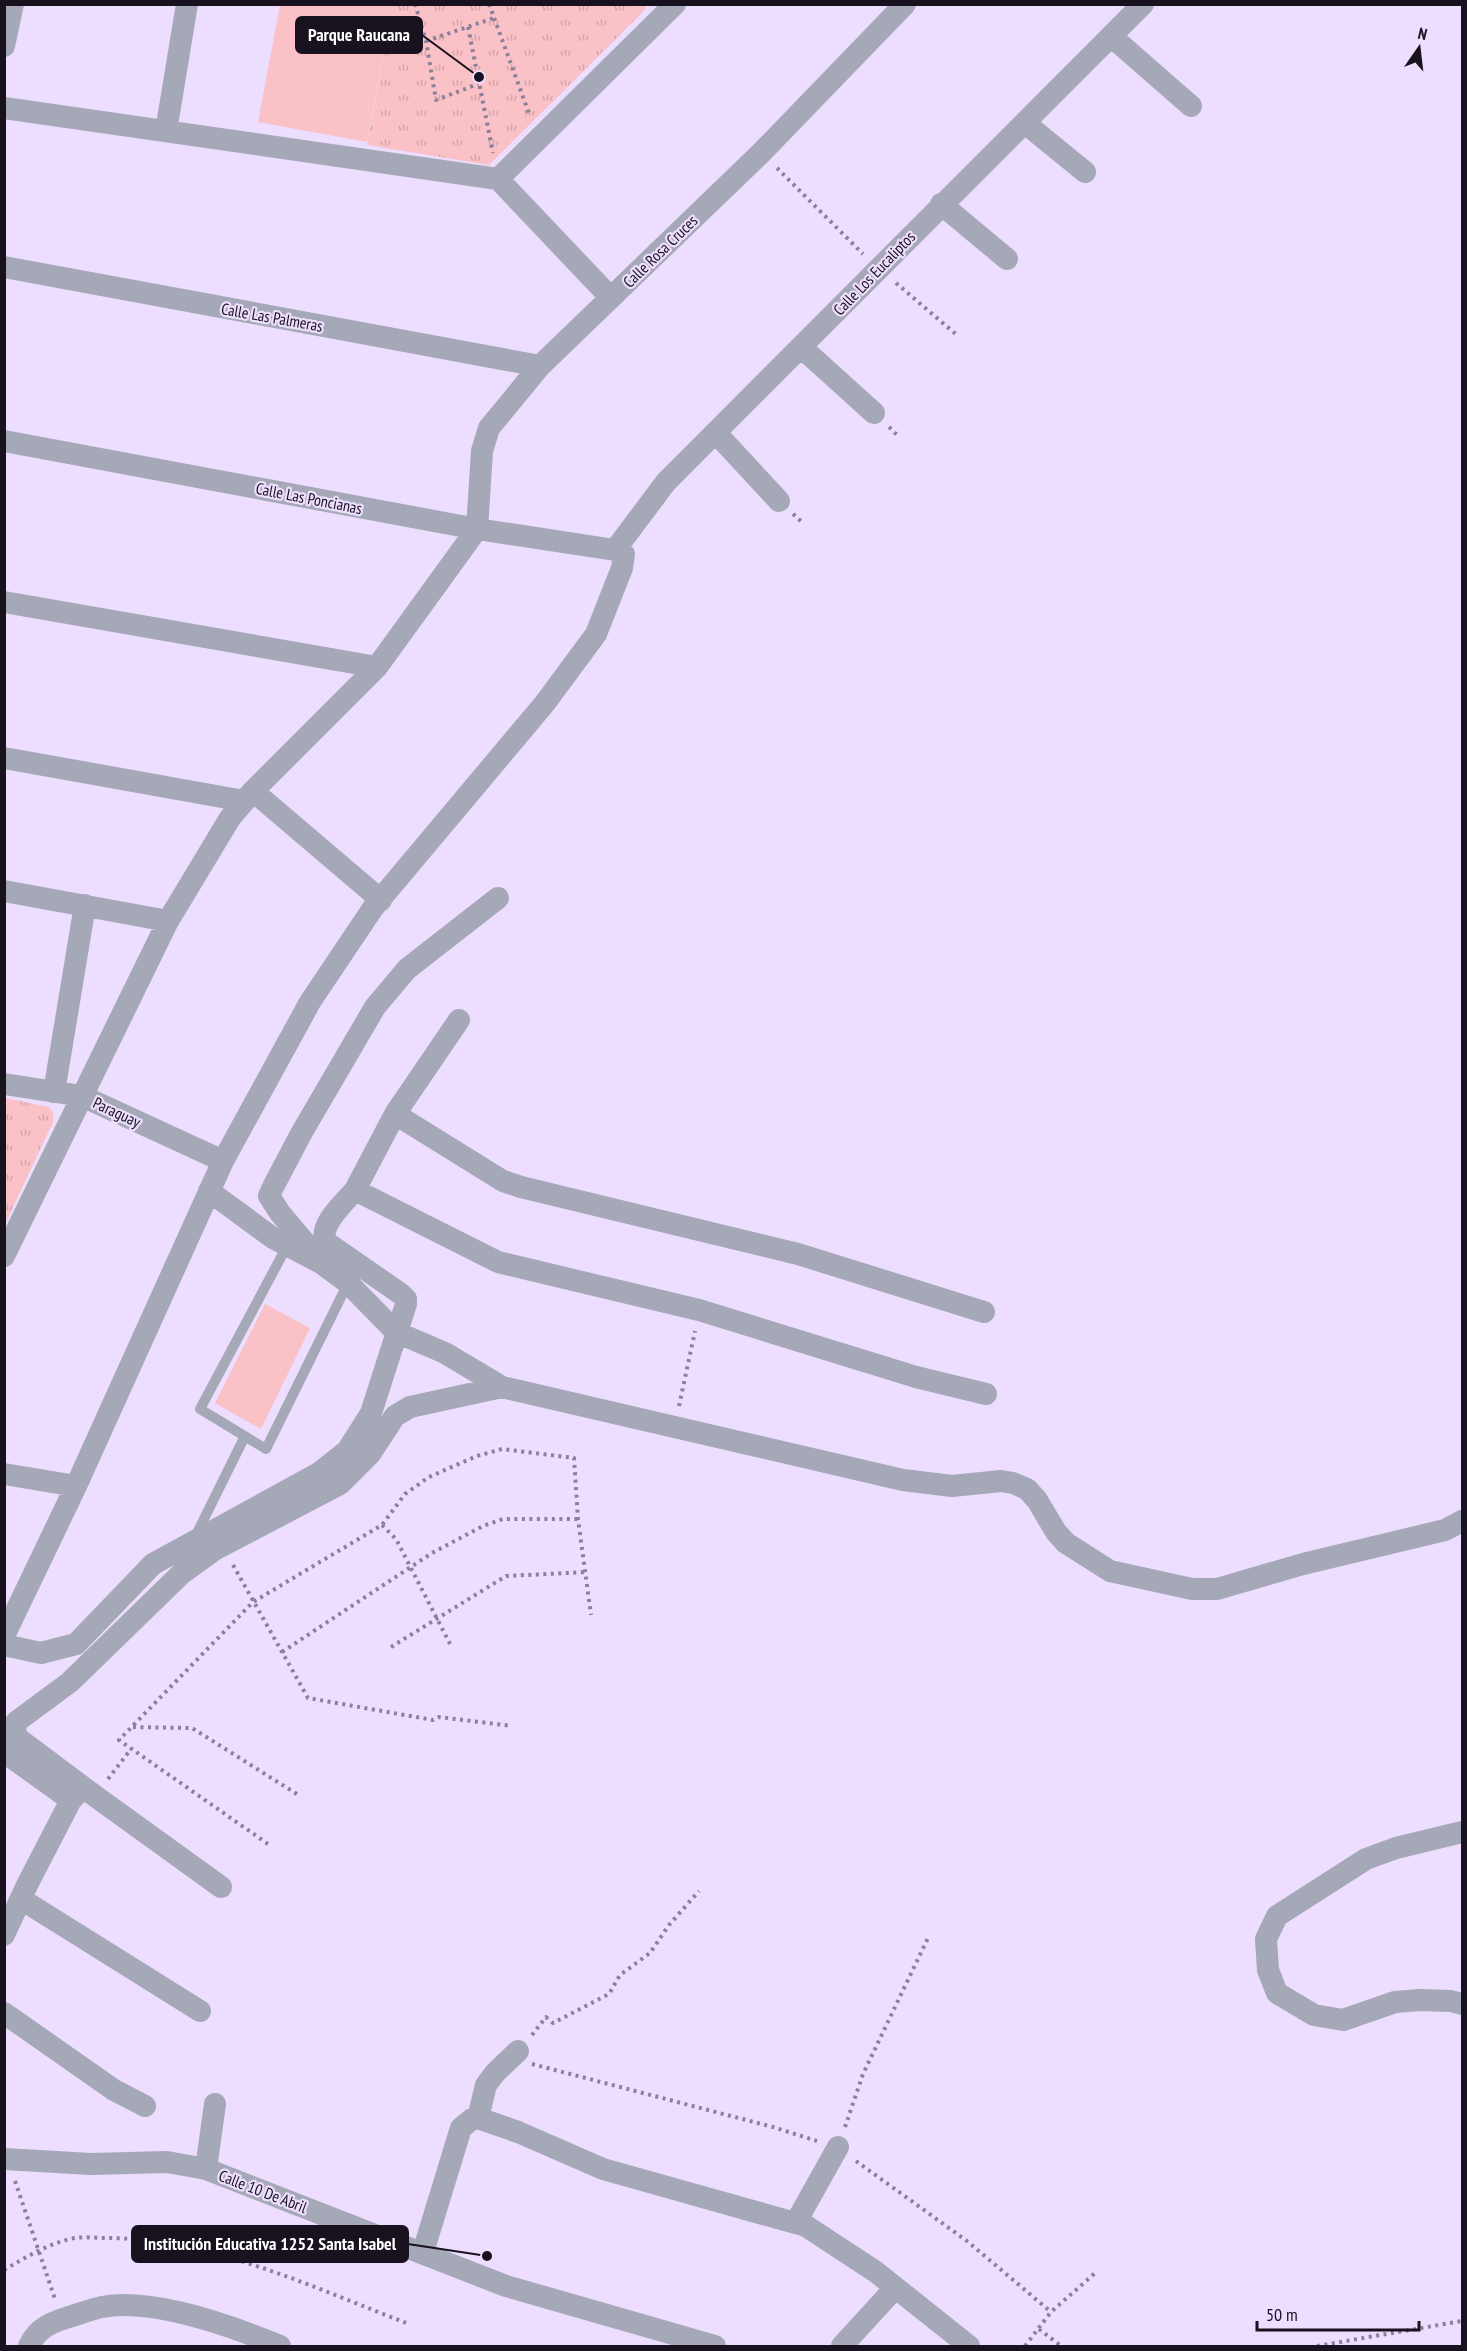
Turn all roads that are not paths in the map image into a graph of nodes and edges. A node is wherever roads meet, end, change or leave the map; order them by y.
1 (13, 4) edge
2 (186, 4) edge
3 (675, 4) edge
4 (905, 4) edge
5 (1143, 4) edge
6 (1112, 37) junction
7 (4, 46) edge
8 (1191, 106) dead end
9 (4, 108) edge
10 (1025, 123) junction
11 (166, 131) junction
12 (1085, 172) dead end
13 (498, 179) junction
14 (941, 204) junction
15 (1007, 260) dead end
16 (4, 267) edge
17 (611, 298) junction
18 (801, 347) junction
19 (540, 366) junction
20 (874, 413) dead end
21 (716, 433) junction
22 (4, 441) edge
23 (779, 501) dead end
24 (477, 529) junction
25 (615, 550) junction
26 (4, 602) edge
27 (376, 667) junction
28 (4, 758) edge
29 (248, 796) junction
30 (4, 891) edge
31 (498, 898) dead end
32 (381, 900) junction
33 (85, 906) junction
34 (168, 921) junction
35 (459, 1020) dead end
36 (4, 1084) edge
37 (54, 1092) junction
38 (82, 1096) junction
39 (395, 1114) junction
40 (223, 1161) junction
41 (355, 1190) junction
42 (209, 1191) junction
43 (286, 1246) junction
44 (4, 1256) edge
45 (321, 1263) junction
46 (348, 1282) junction
47 (984, 1312) dead end
48 (396, 1332) junction
49 (502, 1387) junction
50 (986, 1394) dead end
51 (245, 1437) junction
52 (4, 1474) edge
53 (76, 1486) junction
54 (1462, 1521) edge
55 (193, 1541) junction
56 (4, 1636) edge
57 (4, 1645) edge
58 (4, 1752) edge
59 (83, 1795) junction
60 (1462, 1832) edge
61 (221, 1887) dead end
62 (21, 1899) junction
63 (4, 1935) edge
64 (1462, 2004) edge
65 (200, 2011) dead end
66 (4, 2013) edge
67 (518, 2052) road end
68 (215, 2104) dead end
69 (144, 2106) dead end
70 (478, 2118) junction
71 (838, 2148) road end
72 (6, 2161) edge
73 (206, 2169) junction
74 (796, 2222) junction
75 (423, 2252) junction
76 (895, 2288) junction
77 (29, 2346) edge
78 (280, 2346) edge
79 (716, 2346) edge
80 (842, 2346) edge
81 (969, 2346) edge

1 - 7 street
2 - 11 street
3 - 13 street
4 - 17 street, Calle Rosa Cruces
5 - 6 street, Calle Los Eucaliptos
6 - 8 street
6 - 10 street, Calle Los Eucaliptos
9 - 11 street
10 - 12 street
10 - 14 street, Calle Los Eucaliptos
11 - 13 street
13 - 17 street
14 - 15 street
14 - 18 street, Calle Los Eucaliptos
16 - 19 street, Calle Las Palmeras
17 - 19 street, Calle Rosa Cruces
18 - 20 street
18 - 21 street, Calle Los Eucaliptos
19 - 24 street, Calle Rosa Cruces
21 - 23 street
21 - 25 street, Calle Los Eucaliptos
22 - 24 street, Calle Las Poncianas
24 - 25 street, Calle Las Poncianas
24 - 27 street
25 - 32 street
26 - 27 street
27 - 29 street
28 - 29 street
29 - 32 street
29 - 34 street
30 - 33 street
31 - 45 street
32 - 40 street
33 - 34 street
33 - 37 street
34 - 38 street
35 - 39 street
36 - 37 street, Paraguay
37 - 38 street, Paraguay
38 - 40 street, Paraguay
38 - 44 street
39 - 41 street
39 - 47 street
40 - 42 street
41 - 48 street
41 - 50 street
42 - 43 street
42 - 53 street
43 - 45 street
43 - 51 lane
45 - 46 street
46 - 48 street
46 - 51 lane
48 - 49 street
48 - 55 street
49 - 54 street
49 - 59 street
51 - 55 lane
52 - 53 street
53 - 56 street
55 - 57 street
58 - 59 street
59 - 61 street
59 - 62 street
60 - 64 street
62 - 63 street
62 - 65 street
66 - 69 street
67 - 70 street
68 - 73 street
70 - 74 street
70 - 75 street
71 - 74 street
72 - 73 street, Calle 10 De Abril
73 - 75 street, Calle 10 De Abril
74 - 76 street
75 - 79 street, Calle 10 De Abril
76 - 80 street
76 - 81 street
77 - 78 street

